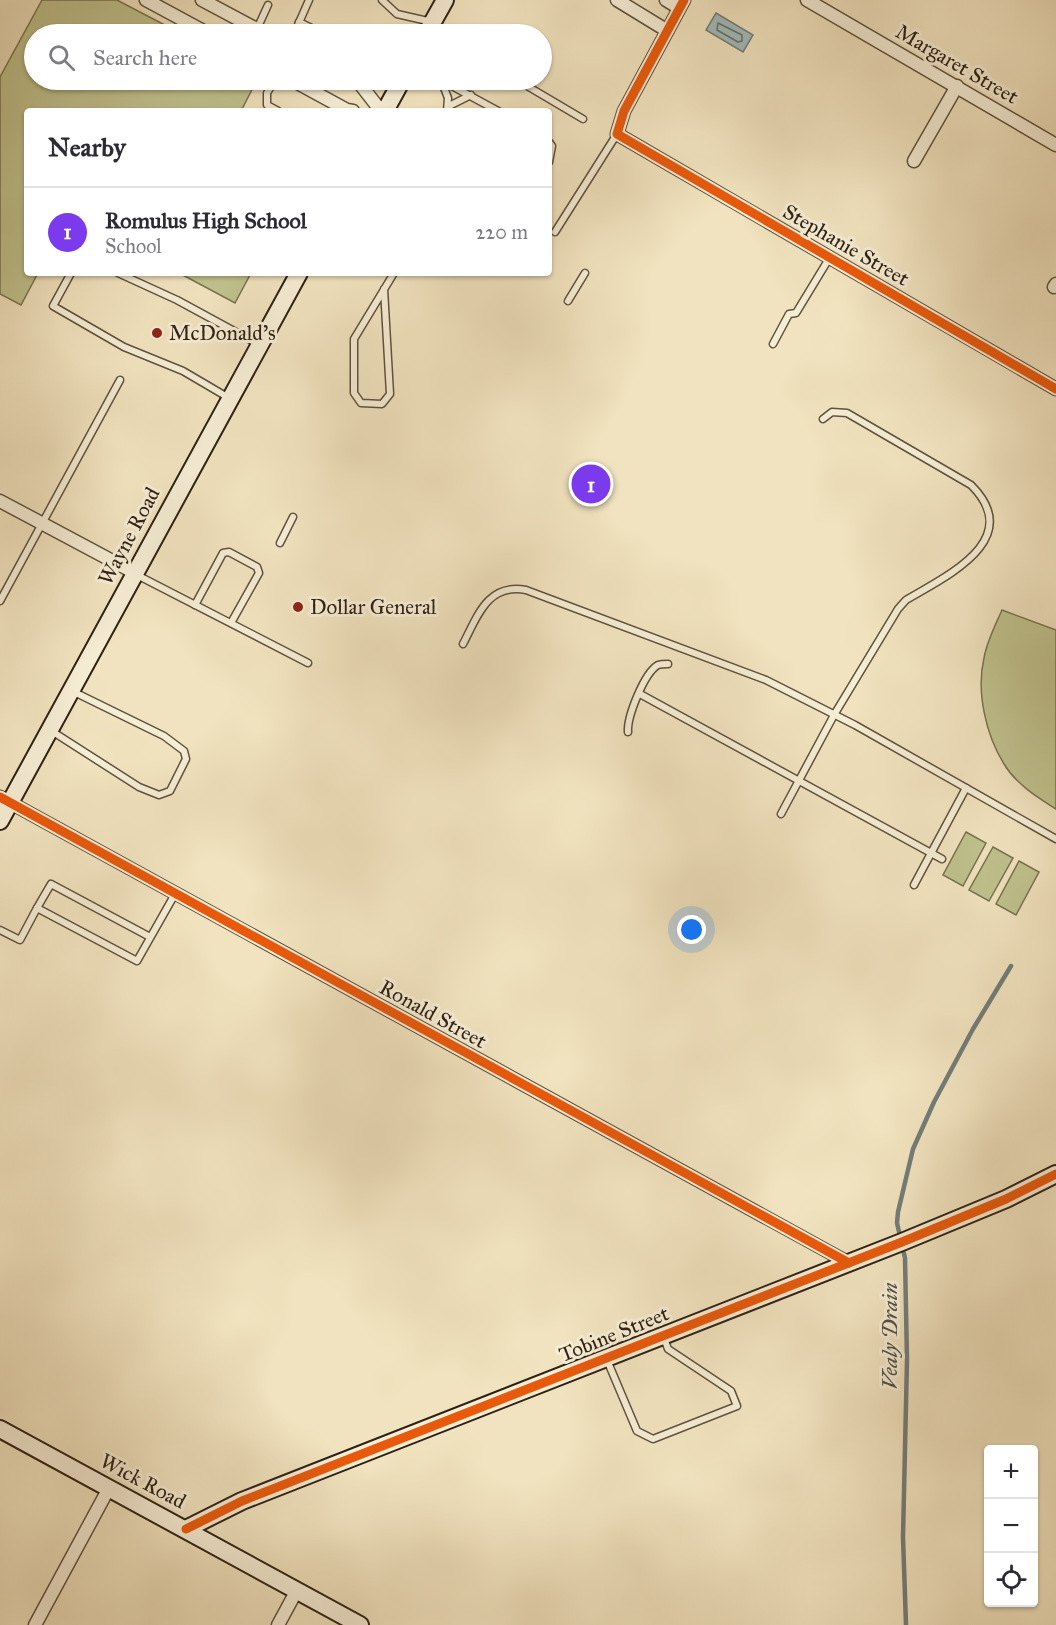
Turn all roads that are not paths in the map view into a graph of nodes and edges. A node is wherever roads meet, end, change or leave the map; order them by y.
1 (146, 0) edge
2 (202, 0) edge
3 (309, 0) edge
4 (382, 0) edge
5 (445, 0) edge
6 (616, 0) edge
7 (666, 0) edge
8 (807, 0) edge
9 (268, 6) dead end
10 (679, 9) edge
11 (299, 22) joint
12 (190, 24) edge
13 (246, 24) edge
14 (263, 24) edge
15 (303, 24) edge
16 (420, 24) edge
17 (431, 24) edge
18 (666, 30) junction
19 (957, 86) junction
20 (270, 90) edge
21 (309, 90) edge
22 (365, 90) edge
23 (396, 90) edge
24 (444, 90) edge
25 (461, 90) edge
26 (534, 90) edge
27 (471, 95) junction
28 (272, 108) edge
29 (341, 108) edge
30 (380, 108) edge
31 (385, 108) edge
32 (448, 108) edge
33 (493, 108) edge
34 (583, 118) dead end
35 (617, 134) junction
36 (1056, 145) edge
37 (914, 161) dead end
38 (555, 232) dead end
39 (830, 256) junction
40 (585, 273) dead end
41 (69, 276) edge
42 (125, 276) edge
43 (297, 276) edge
44 (392, 276) edge
45 (384, 289) junction
46 (568, 301) dead end
47 (773, 344) dead end
48 (260, 345) junction
49 (120, 380) dead end
50 (1056, 389) edge
51 (230, 398) junction
52 (823, 419) dead end
53 (0, 501) edge
54 (293, 517) dead end
55 (42, 524) junction
56 (280, 543) dead end
57 (135, 573) junction
58 (0, 601) edge
59 (195, 605) junction
60 (231, 623) junction
61 (463, 644) dead end
62 (308, 663) dead end
63 (668, 664) dead end
64 (71, 690) junction
65 (640, 694) junction
66 (834, 715) junction
67 (50, 730) junction
68 (628, 732) dead end
69 (800, 780) junction
70 (966, 788) junction
71 (5, 800) edge
72 (782, 814) dead end
73 (0, 821) edge
74 (1056, 840) edge
75 (932, 852) junction
76 (942, 859) dead end
77 (914, 885) dead end
78 (175, 894) junction
79 (37, 908) junction
80 (0, 930) edge
81 (150, 937) junction
82 (1056, 1174) edge
83 (849, 1263) junction
84 (663, 1334) junction
85 (606, 1357) junction
86 (0, 1429) edge
87 (109, 1488) junction
88 (186, 1529) junction
89 (297, 1590) junction
90 (34, 1625) edge
91 (278, 1625) edge
92 (360, 1625) edge

1 - 12 street
2 - 13 street
3 - 11 lane
4 - 16 lane
5 - 17 street
6 - 18 street
7 - 10 street
8 - 19 street, Margaret Street
9 - 14 lane
10 - 18 street
11 - 15 lane
18 - 35 street
19 - 36 street, Margaret Street
19 - 37 street
20 - 28 lane
21 - 29 street
22 - 30 street
23 - 31 street
24 - 32 lane
25 - 27 lane
26 - 34 lane
27 - 32 lane
27 - 33 lane
35 - 38 lane
35 - 39 street, Stephanie Street
39 - 47 lane
39 - 50 street, Stephanie Street
40 - 46 lane
41 - 51 lane
42 - 48 lane
43 - 48 street, Wayne Road
44 - 45 lane
45 - 45 lane
48 - 51 street, Wayne Road
49 - 55 lane
51 - 57 street, Wayne Road
52 - 66 lane
53 - 55 street
54 - 56 lane
55 - 57 street
55 - 58 lane
57 - 59 lane
57 - 64 street, Wayne Road
59 - 60 lane
59 - 60 lane
60 - 62 lane
61 - 66 lane
63 - 65 lane
64 - 67 street, Wayne Road
64 - 67 lane
65 - 68 lane
65 - 69 lane
66 - 69 lane
66 - 70 lane
67 - 71 street, Wayne Road
69 - 72 lane
69 - 75 lane
70 - 74 lane
70 - 75 lane
71 - 73 street, Wayne Road
71 - 78 street, Ronald Street
75 - 76 lane
75 - 77 lane
78 - 81 lane
78 - 83 street, Ronald Street
79 - 80 lane
79 - 81 lane
79 - 81 lane
82 - 83 street, Tobine Street
83 - 84 street, Tobine Street
84 - 85 street, Tobine Street
84 - 85 lane
85 - 88 street, Tobine Street
86 - 87 street, Wick Road
87 - 88 street, Wick Road
87 - 90 street
88 - 89 street, Wick Road
89 - 91 street
89 - 92 street, Wick Road

